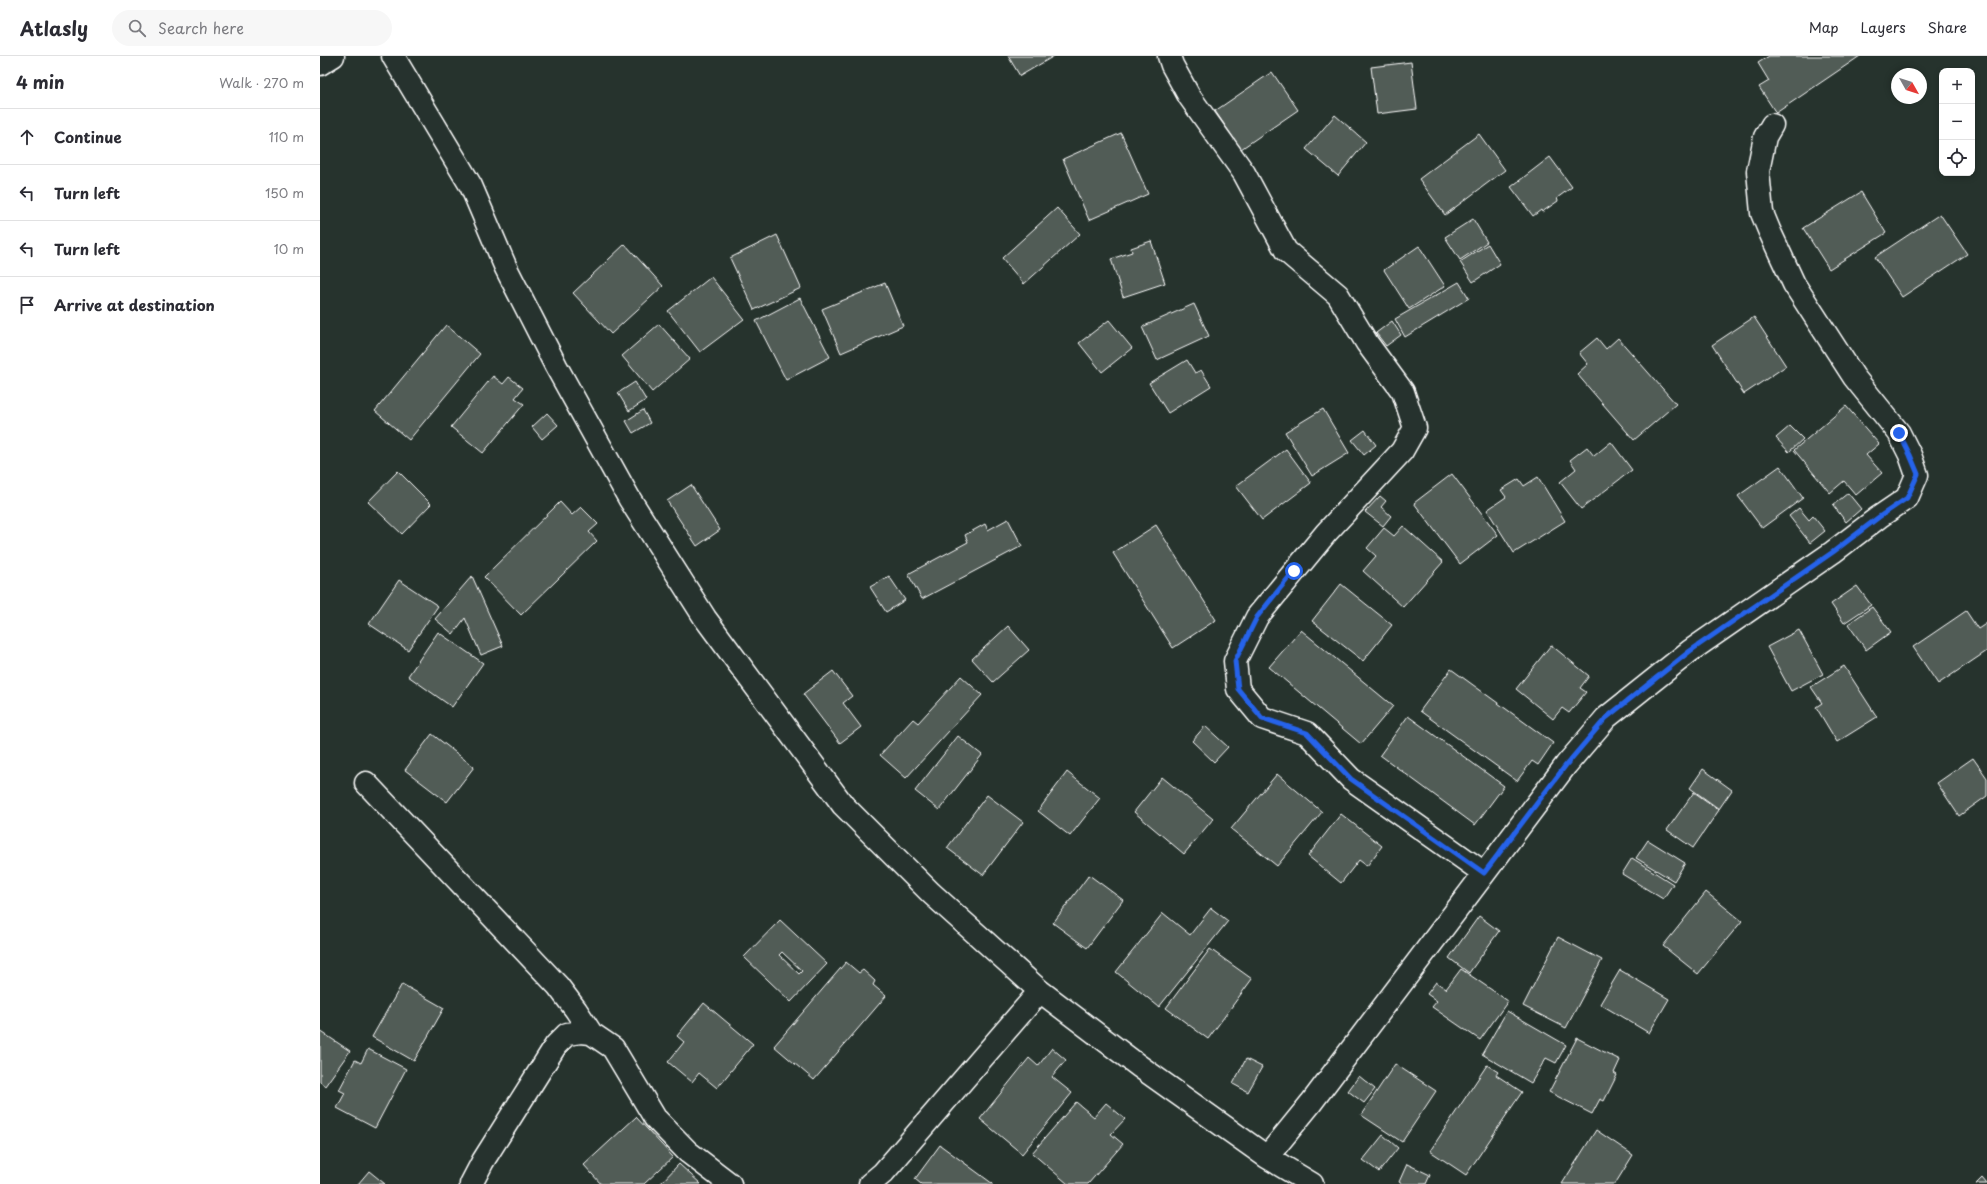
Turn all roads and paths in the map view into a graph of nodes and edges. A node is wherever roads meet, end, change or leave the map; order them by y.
1 (333, 56) edge
2 (394, 56) edge
3 (1169, 56) edge
4 (320, 64) edge
5 (1772, 125) dead end
6 (366, 783) dead end
7 (1484, 873) junction
8 (1040, 991) junction
9 (591, 1033) junction
10 (1267, 1157) junction
11 (471, 1184) edge
12 (730, 1184) edge
13 (870, 1184) edge
14 (1312, 1184) edge

1 - 4 street
2 - 8 street
3 - 7 street
5 - 7 street
6 - 9 street
7 - 10 street
8 - 10 street
8 - 13 street
9 - 11 street
9 - 12 street
10 - 14 street

